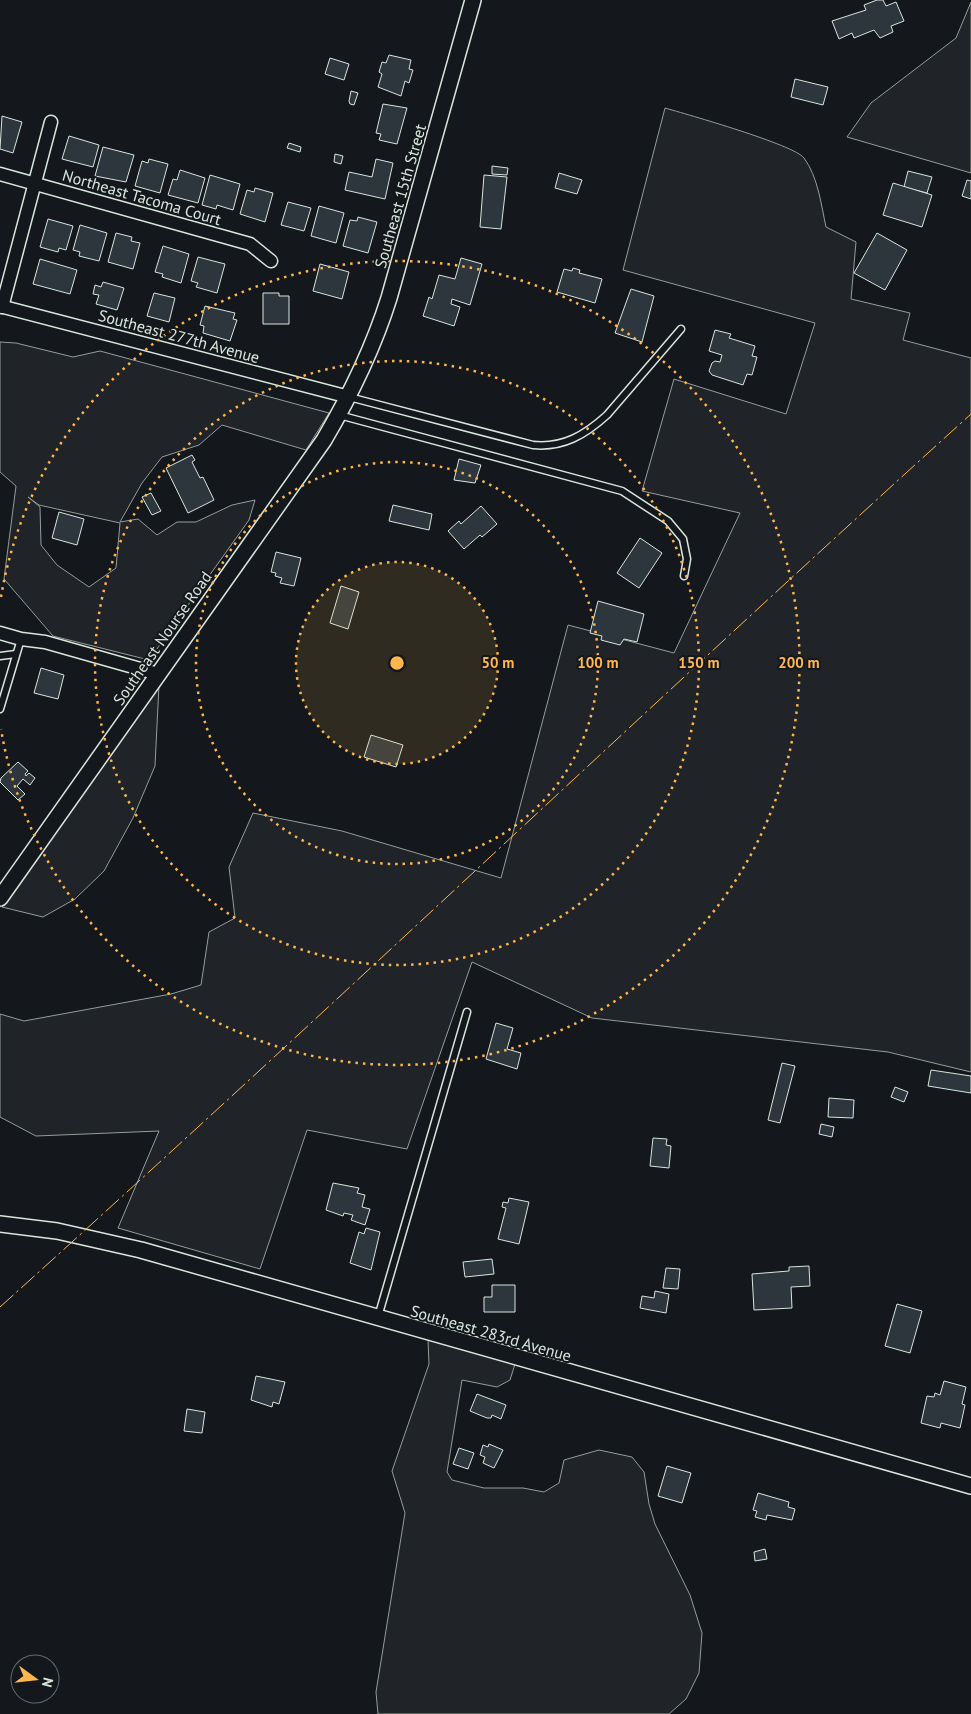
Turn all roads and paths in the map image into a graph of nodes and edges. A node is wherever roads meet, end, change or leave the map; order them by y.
1 (472, 0) edge
2 (51, 122) dead end
3 (0, 174) edge
4 (35, 184) junction
5 (271, 261) dead end
6 (1, 307) edge
7 (681, 329) dead end
8 (349, 397) junction
9 (339, 415) junction
10 (684, 576) dead end
11 (0, 633) edge
12 (21, 639) junction
13 (16, 654) junction
14 (0, 656) edge
15 (158, 674) junction
16 (0, 709) edge
17 (1, 894) edge
18 (467, 1012) dead end
19 (0, 1224) edge
20 (377, 1318) junction
21 (971, 1486) edge

1 - 8 street, Southeast 15th Street
2 - 4 street
3 - 4 street, Northeast Tacoma Court
4 - 5 street, Northeast Tacoma Court
4 - 6 street
6 - 8 street, Southeast 277th Avenue
7 - 8 lane
8 - 9 street, Southeast Nourse Road
9 - 10 lane
9 - 15 street, Southeast Nourse Road
11 - 12 street
12 - 13 lane
12 - 15 street
13 - 14 lane
13 - 16 lane
15 - 17 street, Southeast Nourse Road
18 - 20 lane
19 - 20 street, Southeast 283rd Avenue
20 - 21 street, Southeast 283rd Avenue

